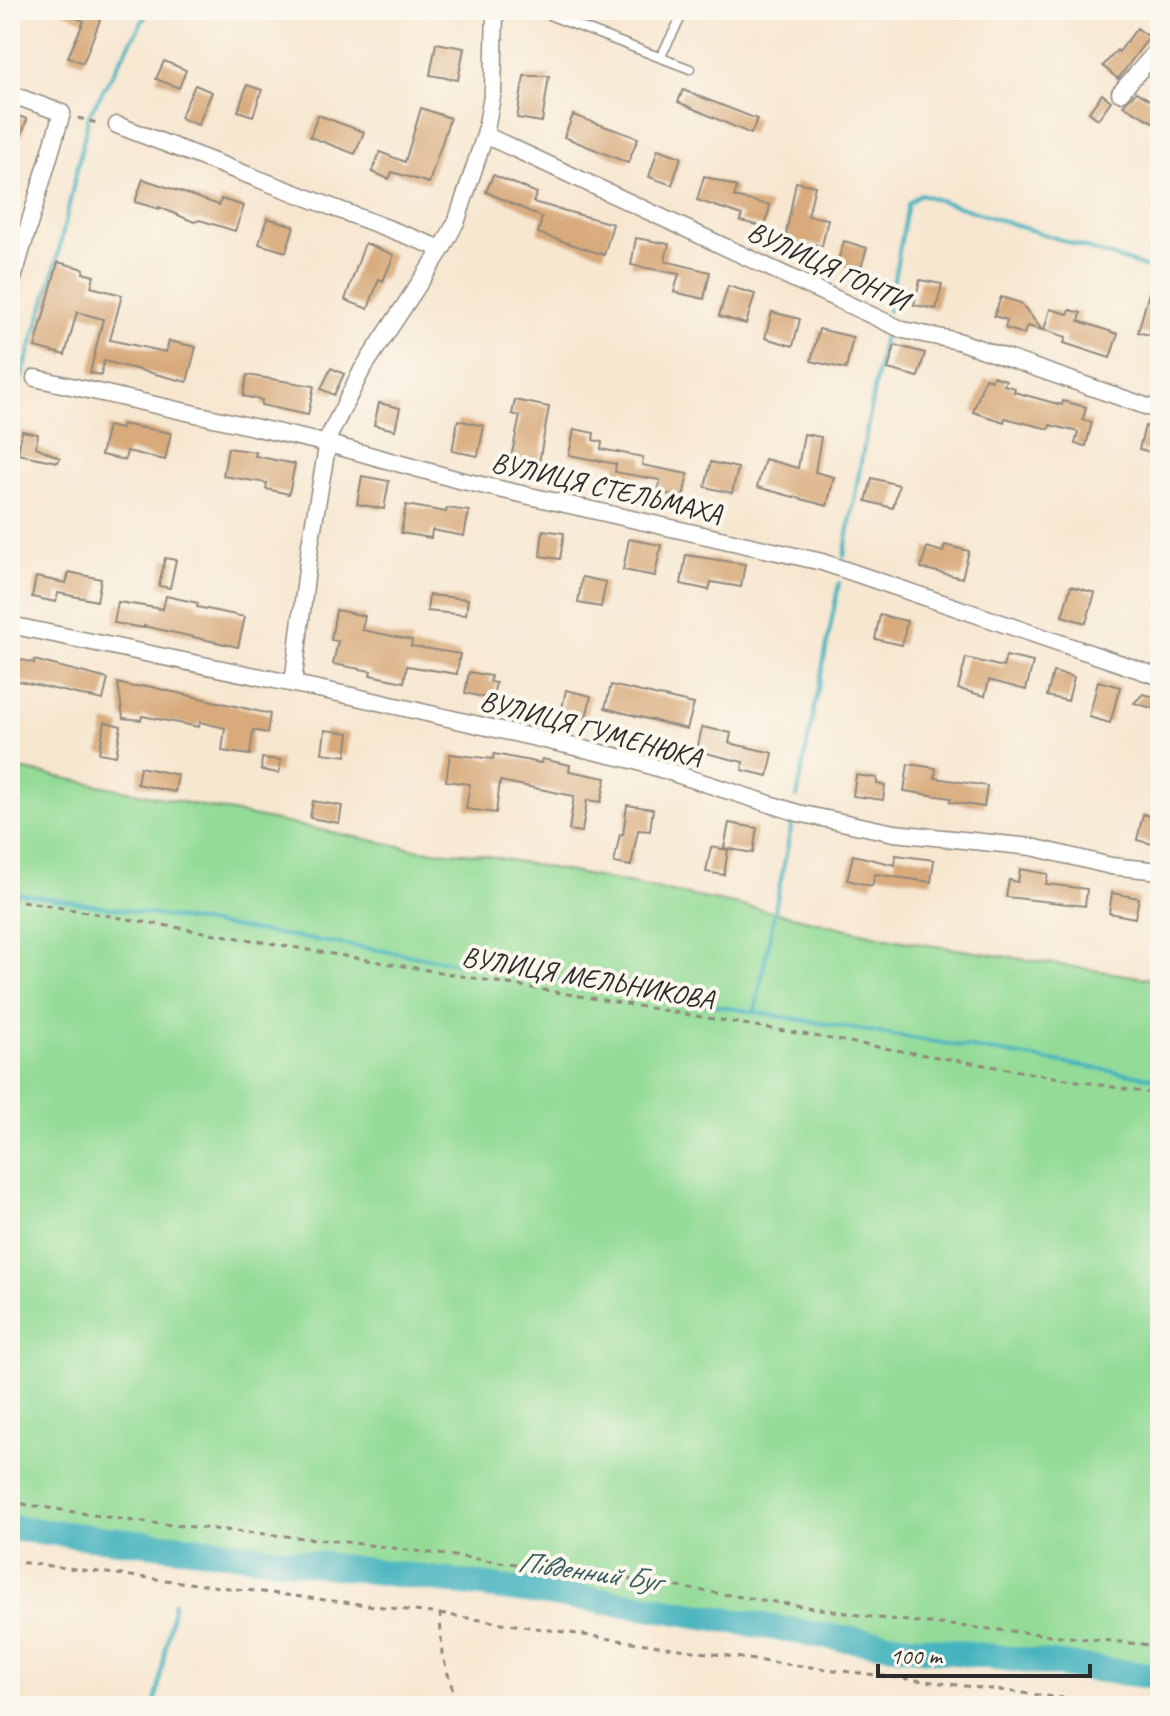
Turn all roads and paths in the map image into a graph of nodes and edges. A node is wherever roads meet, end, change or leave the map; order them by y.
1 (495, 10) edge
2 (527, 10) edge
3 (685, 10) edge
4 (1160, 47) edge
5 (661, 56) junction
6 (690, 69) dead end
7 (1120, 93) dead end
8 (10, 94) edge
9 (70, 116) junction
10 (96, 123) dead end
11 (117, 125) dead end
12 (485, 135) junction
13 (442, 249) junction
14 (10, 289) edge
15 (35, 378) dead end
16 (1160, 411) edge
17 (329, 444) junction
18 (10, 625) edge
19 (1160, 677) edge
20 (293, 684) junction
21 (1160, 871) edge
22 (10, 899) edge
23 (1160, 1095) edge
24 (10, 1502) edge
25 (10, 1561) edge
26 (440, 1614) junction
27 (1160, 1646) edge
28 (454, 1706) edge
29 (1129, 1706) edge

1 - 12 street
2 - 5 lane
3 - 5 lane
4 - 7 street
5 - 6 lane
8 - 9 street
9 - 10 path
9 - 14 street
11 - 13 street
12 - 13 street
12 - 16 street, ВУЛИЦЯ ГОНТИ
13 - 17 street
15 - 17 street, ВУЛИЦЯ СТЕЛЬМАХА
17 - 19 street, ВУЛИЦЯ СТЕЛЬМАХА
17 - 20 street
18 - 20 street, ВУЛИЦЯ ГУМЕНЮКА
20 - 21 street, ВУЛИЦЯ ГУМЕНЮКА
22 - 23 path, ВУЛИЦЯ МЕЛЬНИКОВА
24 - 27 path
25 - 26 path
26 - 28 path
26 - 29 path

